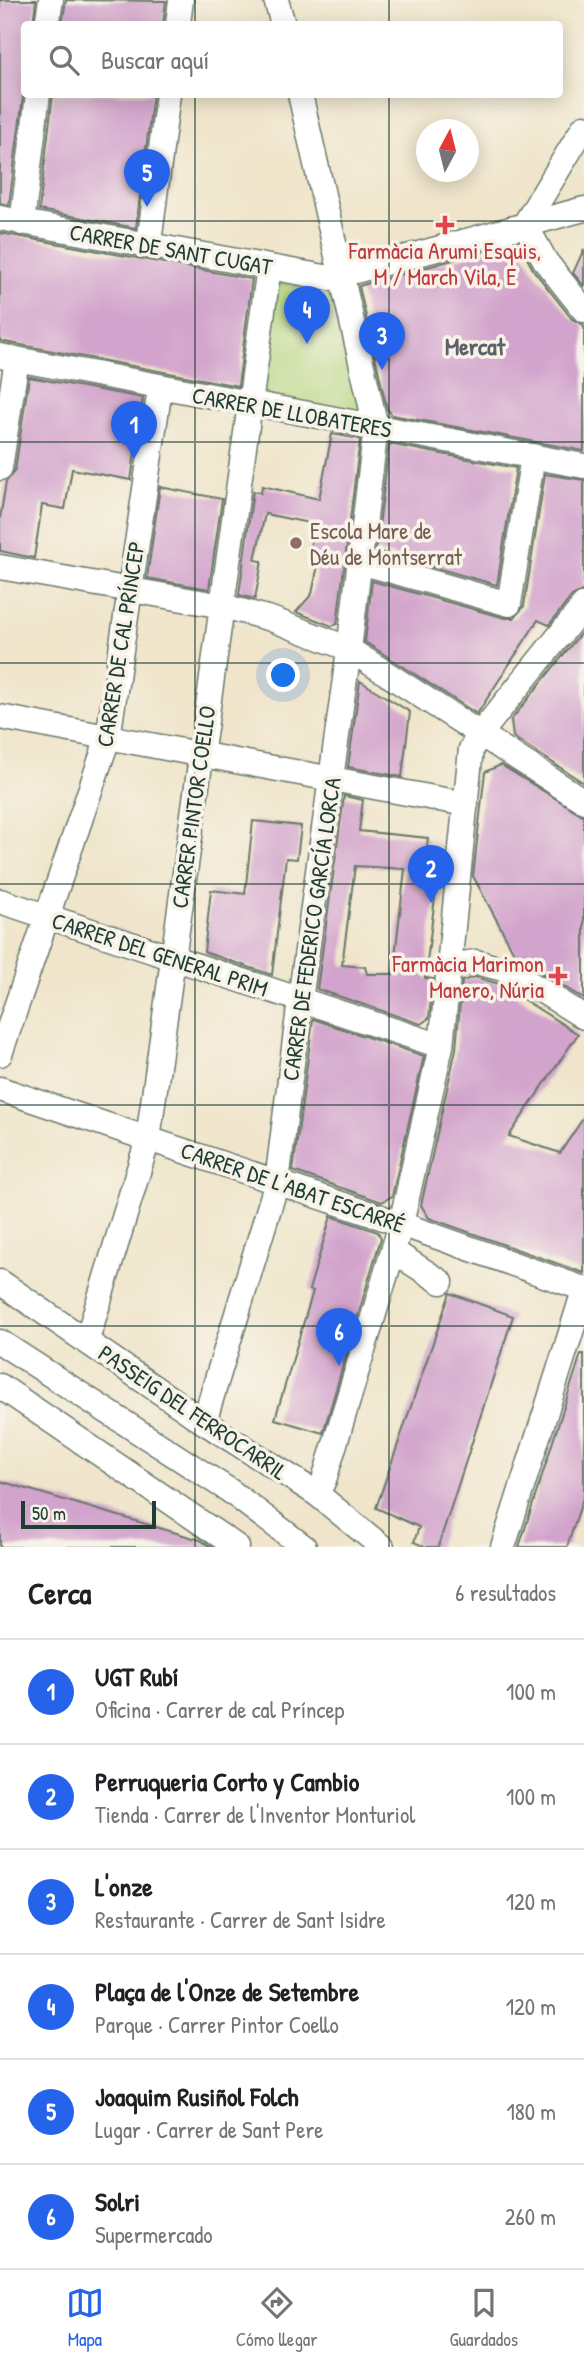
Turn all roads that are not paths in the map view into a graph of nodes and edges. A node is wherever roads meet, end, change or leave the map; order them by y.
1 (51, 0) edge
2 (181, 0) edge
3 (276, 0) edge
4 (48, 21) edge
5 (178, 21) edge
6 (282, 21) edge
7 (37, 98) edge
8 (167, 98) edge
9 (301, 98) edge
10 (584, 127) edge
11 (584, 209) edge
12 (11, 221) edge
13 (525, 223) junction
14 (149, 243) junction
15 (269, 267) junction
16 (342, 275) junction
17 (584, 310) edge
18 (9, 358) edge
19 (160, 388) junction
20 (250, 404) junction
21 (376, 427) junction
22 (533, 456) junction
23 (584, 466) edge
24 (0, 468) edge
25 (360, 562) junction
26 (0, 567) edge
27 (128, 591) junction
28 (584, 605) edge
29 (223, 606) junction
30 (349, 650) junction
31 (0, 718) edge
32 (480, 734) junction
33 (108, 738) junction
34 (199, 754) junction
35 (331, 778) junction
36 (584, 801) edge
37 (466, 804) junction
38 (0, 901) edge
39 (46, 917) junction
40 (172, 958) junction
41 (447, 967) junction
42 (300, 1000) junction
43 (584, 1017) edge
44 (441, 1046) junction
45 (0, 1054) edge
46 (0, 1089) edge
47 (148, 1139) junction
48 (277, 1182) junction
49 (401, 1224) junction
50 (393, 1251) junction
51 (0, 1282) edge
52 (440, 1282) dead end
53 (584, 1290) edge
54 (87, 1340) junction
55 (0, 1342) edge
56 (0, 1386) edge
57 (204, 1422) junction
58 (317, 1494) junction
59 (237, 1547) edge
60 (304, 1547) edge
61 (382, 1547) edge
62 (503, 1547) edge

1 - 4 street
2 - 5 street
3 - 6 street
7 - 12 street
8 - 14 street
9 - 16 street, CARRER DE FEDERICO GARCÍA LORCA
10 - 13 street
11 - 13 street, CARRER DE SANT CUGAT
12 - 14 street, CARRER DE SANT CUGAT
13 - 16 street, CARRER DE SANT CUGAT
13 - 17 street
14 - 15 street, CARRER DE SANT CUGAT
15 - 16 street, CARRER DE SANT CUGAT
15 - 20 street, CARRER PINTOR COELLO
16 - 21 street, CARRER DE FEDERICO GARCÍA LORCA
18 - 19 street, CARRER DE LLOBATERES
18 - 24 street
19 - 20 street, CARRER DE LLOBATERES
19 - 27 street, CARRER DE CAL PRÍNCEP
20 - 21 street, CARRER DE LLOBATERES
20 - 29 street, CARRER PINTOR COELLO
21 - 22 street, CARRER DE LLOBATERES
21 - 25 street, CARRER DE FEDERICO GARCÍA LORCA
22 - 23 street, CARRER DE LLOBATERES
22 - 25 street
25 - 30 street, CARRER DE FEDERICO GARCÍA LORCA
26 - 27 street
27 - 29 street
27 - 33 street, CARRER DE CAL PRÍNCEP
28 - 32 street
29 - 30 street
29 - 34 street, CARRER PINTOR COELLO
30 - 32 street
30 - 35 street, CARRER DE FEDERICO GARCÍA LORCA
31 - 33 street
32 - 36 street
32 - 37 street
33 - 34 street
33 - 39 street, CARRER DE CAL PRÍNCEP
34 - 35 street
34 - 40 street, CARRER PINTOR COELLO
35 - 37 street
35 - 42 street, CARRER DE FEDERICO GARCÍA LORCA
37 - 41 street
38 - 39 street, CARRER DEL GENERAL PRIM
39 - 40 street, CARRER DEL GENERAL PRIM
39 - 45 street, CARRER DE CAL PRÍNCEP
40 - 42 street, CARRER DEL GENERAL PRIM
40 - 47 street, CARRER PINTOR COELLO
41 - 43 street
41 - 44 street
42 - 44 street, CARRER DEL GENERAL PRIM
42 - 48 street, CARRER DE FEDERICO GARCÍA LORCA
44 - 49 street
46 - 47 street, CARRER DE L'ABAT ESCARRÉ
47 - 48 street, CARRER DE L'ABAT ESCARRÉ
47 - 54 street, CARRER PINTOR COELLO
48 - 49 street, CARRER DE L'ABAT ESCARRÉ
48 - 57 street, CARRER DE FEDERICO GARCÍA LORCA
49 - 50 street
49 - 53 street, CARRER DE L'ABAT ESCARRÉ
50 - 52 street
50 - 58 street
51 - 54 street, PASSEIG DEL FERROCARRIL
53 - 62 street
54 - 57 street, PASSEIG DEL FERROCARRIL
55 - 60 street, PASSEIG DEL FERROCARRIL
56 - 59 street
57 - 58 street, PASSEIG DEL FERROCARRIL
58 - 61 street, PASSEIG DEL FERROCARRIL

